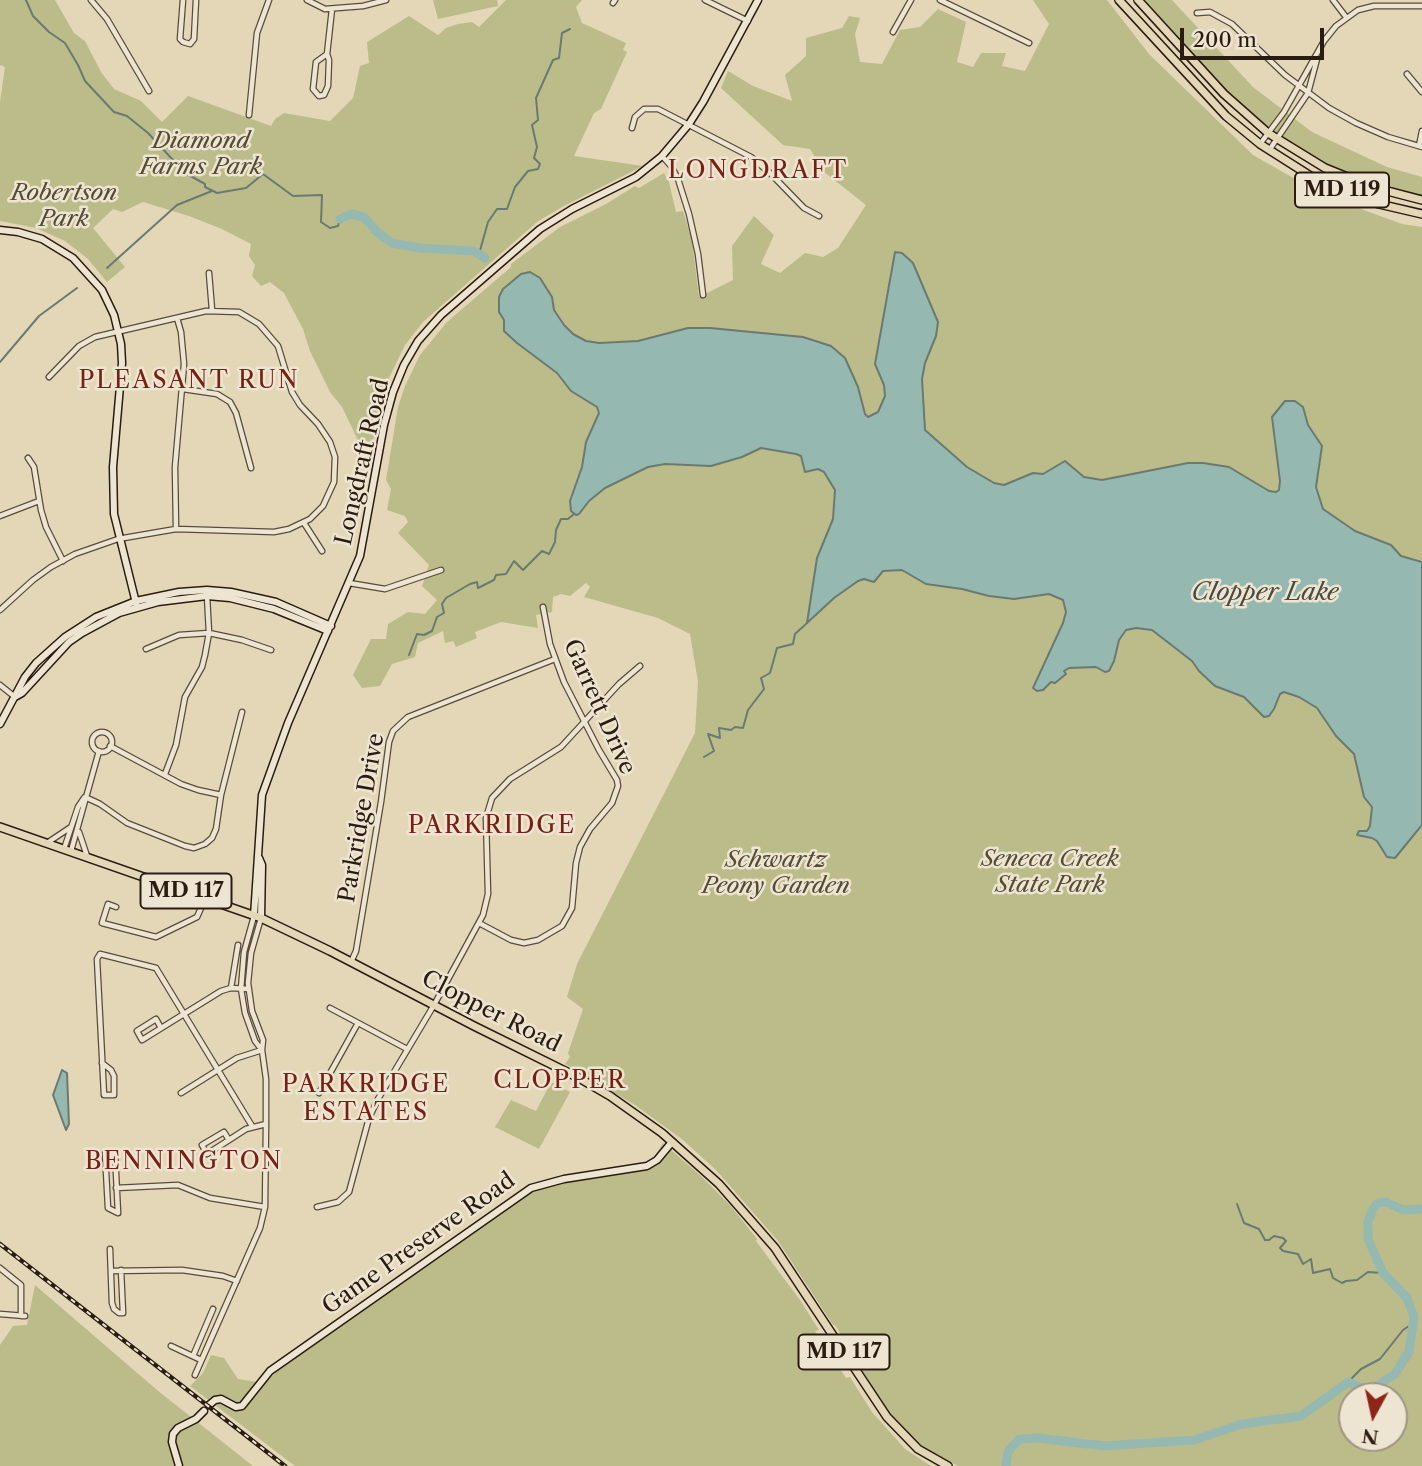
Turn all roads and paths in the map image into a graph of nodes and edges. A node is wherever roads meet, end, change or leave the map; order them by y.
1 (91, 0) edge
2 (183, 0) edge
3 (196, 0) edge
4 (269, 0) edge
5 (307, 0) edge
6 (386, 0) edge
7 (705, 0) edge
8 (720, 0) edge
9 (758, 0) edge
10 (911, 0) edge
11 (940, 0) edge
12 (1119, 0) edge
13 (1138, 0) edge
14 (1333, 0) edge
15 (355, 3) edge
16 (717, 6) junction
17 (1422, 6) edge
18 (332, 9) junction
19 (1198, 13) dead end
20 (1346, 17) junction
21 (748, 20) junction
22 (893, 33) dead end
23 (1028, 43) dead end
24 (327, 54) junction
25 (1319, 54) junction
26 (1407, 74) dead end
27 (1299, 87) junction
28 (149, 91) dead end
29 (1422, 92) edge
30 (1308, 93) junction
31 (249, 115) dead end
32 (689, 124) junction
33 (632, 128) dead end
34 (1422, 131) edge
35 (1268, 133) junction
36 (1277, 139) junction
37 (1260, 144) junction
38 (1420, 146) edge
39 (1269, 150) junction
40 (662, 156) junction
41 (1422, 200) edge
42 (1422, 215) edge
43 (819, 216) dead end
44 (0, 230) edge
45 (209, 273) dead end
46 (703, 295) dead end
47 (212, 310) junction
48 (177, 318) junction
49 (119, 331) junction
50 (49, 377) dead end
51 (183, 388) junction
52 (28, 458) dead end
53 (251, 468) dead end
54 (40, 501) junction
55 (0, 516) edge
56 (304, 523) junction
57 (176, 529) junction
58 (118, 539) junction
59 (321, 551) dead end
60 (63, 561) junction
61 (440, 570) dead end
62 (349, 583) junction
63 (207, 596) junction
64 (137, 604) junction
65 (542, 607) dead end
66 (0, 610) edge
67 (329, 629) junction
68 (209, 634) junction
69 (146, 649) dead end
70 (271, 650) dead end
71 (555, 659) junction
72 (640, 666) dead end
73 (0, 685) edge
74 (15, 697) junction
75 (242, 712) dead end
76 (584, 723) junction
77 (0, 724) edge
78 (110, 746) junction
79 (99, 751) junction
80 (165, 774) junction
81 (221, 794) junction
82 (85, 797) junction
83 (71, 826) junction
84 (0, 827) edge
85 (78, 827) junction
86 (47, 843) junction
87 (67, 850) junction
88 (88, 857) junction
89 (205, 898) junction
90 (117, 907) dead end
91 (258, 917) junction
92 (479, 923) junction
93 (237, 945) dead end
94 (351, 962) junction
95 (231, 988) junction
96 (241, 989) junction
97 (249, 989) junction
98 (435, 1005) junction
99 (330, 1008) dead end
100 (185, 1013) junction
101 (358, 1023) junction
102 (161, 1028) junction
103 (407, 1049) junction
104 (261, 1050) junction
105 (102, 1063) junction
106 (218, 1069) junction
107 (181, 1093) dead end
108 (319, 1093) dead end
109 (267, 1124) junction
110 (252, 1126) junction
111 (229, 1140) junction
112 (672, 1142) junction
113 (116, 1188) junction
114 (265, 1207) junction
115 (317, 1207) dead end
116 (110, 1249) dead end
117 (0, 1268) edge
118 (121, 1270) junction
119 (110, 1271) junction
120 (237, 1281) junction
121 (213, 1309) dead end
122 (0, 1314) edge
123 (171, 1346) dead end
124 (193, 1356) junction
125 (201, 1360) junction
126 (195, 1375) dead end
127 (209, 1405) dead end
128 (204, 1411) dead end
129 (179, 1466) edge
130 (948, 1466) edge

1 - 28 street
2 - 3 street
4 - 31 street
5 - 18 street
6 - 15 street
7 - 16 street
8 - 16 street
9 - 21 street, Longdraft Road
10 - 22 street
11 - 23 street
12 - 37 main road, MD 119
13 - 35 main road, MD 119
14 - 20 street
15 - 18 street
16 - 21 street
17 - 20 street
18 - 24 street
19 - 27 street
20 - 25 street
21 - 32 street, Longdraft Road
24 - 24 street
25 - 27 street
25 - 30 street
26 - 29 street
27 - 30 street
27 - 35 street
30 - 36 street
30 - 38 street
32 - 33 street
32 - 40 street, Longdraft Road
32 - 43 street
34 - 38 street
35 - 36 main road, MD 119
35 - 37 street
36 - 39 street
36 - 41 main road, MD 119
37 - 39 main road, MD 119
39 - 42 main road, MD 119
40 - 46 street
40 - 62 street, Longdraft Road
44 - 49 street
45 - 47 street
47 - 48 street
47 - 56 street
48 - 49 street
48 - 51 street
49 - 50 street
49 - 58 street
51 - 53 street
51 - 57 street
52 - 54 street
54 - 55 street
54 - 60 street
56 - 57 street
56 - 59 street
57 - 58 street
58 - 60 street
58 - 64 street
60 - 66 street
61 - 62 street
62 - 67 street, Longdraft Road
63 - 64 street
63 - 67 street
63 - 68 street
64 - 67 street
64 - 74 street
65 - 71 street, Garrett Drive
67 - 91 street, Longdraft Road
68 - 69 street
68 - 70 street
68 - 80 street
71 - 76 street, Garrett Drive
71 - 94 street, Parkridge Drive
72 - 76 street
73 - 74 street
74 - 77 street
75 - 81 street
76 - 92 street
76 - 92 street, Garrett Drive
78 - 79 street
78 - 79 street
78 - 80 street
79 - 82 street
80 - 81 street
81 - 82 street
82 - 83 street
82 - 85 street
83 - 86 street
83 - 87 street
84 - 86 main road, Clopper Road / MD 117
85 - 87 street
85 - 88 street
86 - 87 main road, Clopper Road / MD 117
87 - 88 main road, Clopper Road / MD 117
88 - 89 main road, Clopper Road / MD 117
89 - 90 street
89 - 91 main road, Clopper Road / MD 117
91 - 94 main road, Clopper Road / MD 117
91 - 96 street, Longdraft Road
91 - 97 street, Longdraft Road
92 - 98 street
93 - 95 street
94 - 98 main road, Clopper Road / MD 117
95 - 96 street
95 - 100 street
96 - 97 street
96 - 104 street, Longdraft Road
97 - 104 street, Longdraft Road
98 - 103 street
98 - 112 main road, Clopper Road / MD 117
99 - 101 street
100 - 102 street
100 - 105 street
100 - 106 street
101 - 103 street
101 - 108 street
102 - 102 street
103 - 115 street
104 - 106 street
104 - 109 street, Longdraft Road
105 - 105 street
106 - 107 street
106 - 110 street
109 - 110 street
109 - 114 street, Longdraft Road
110 - 111 street
111 - 111 street
112 - 127 street, Game Preserve Road
112 - 130 main road, Clopper Road / MD 117
113 - 113 street
113 - 114 street
114 - 120 street, Longdraft Road
116 - 119 street
117 - 122 street
118 - 119 street
118 - 119 street
118 - 120 street
120 - 125 street, Longdraft Road
121 - 124 street
123 - 124 street
124 - 125 street
125 - 126 street, Longdraft Road
128 - 129 street

